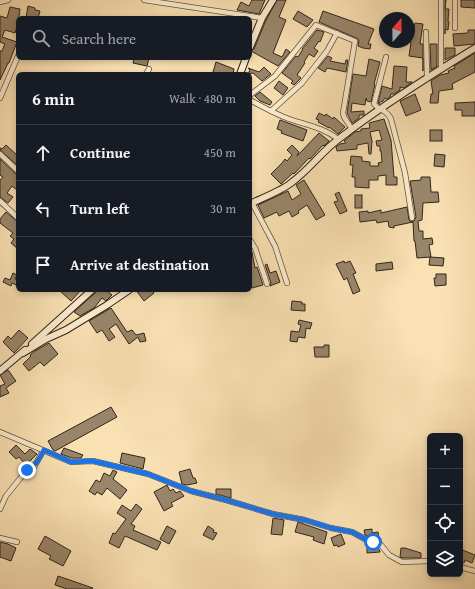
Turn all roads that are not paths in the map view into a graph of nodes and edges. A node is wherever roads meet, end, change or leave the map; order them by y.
1 (8, 0) edge
2 (144, 0) edge
3 (273, 0) edge
4 (441, 0) edge
5 (455, 0) edge
6 (0, 2) edge
7 (249, 16) edge
8 (252, 16) edge
9 (262, 18) junction
10 (455, 28) dead end
11 (426, 32) dead end
12 (337, 33) junction
13 (252, 42) edge
14 (475, 48) edge
15 (386, 57) dead end
16 (16, 60) edge
17 (245, 60) edge
18 (149, 69) dead end
19 (441, 69) junction
20 (147, 72) edge
21 (241, 72) edge
22 (427, 77) junction
23 (2, 88) edge
24 (252, 93) edge
25 (0, 98) edge
26 (252, 101) edge
27 (380, 109) junction
28 (271, 111) junction
29 (352, 129) junction
30 (338, 139) junction
31 (0, 154) edge
32 (16, 169) edge
33 (0, 201) edge
34 (252, 203) edge
35 (252, 205) edge
36 (16, 216) edge
37 (412, 218) dead end
38 (252, 243) edge
39 (287, 283) dead end
40 (267, 284) dead end
41 (90, 292) edge
42 (126, 292) edge
43 (23, 353) junction
44 (0, 370) edge
45 (0, 432) edge
46 (44, 450) junction
47 (0, 509) edge
48 (0, 538) edge
49 (17, 542) dead end
50 (427, 561) edge
51 (463, 568) edge
52 (475, 571) edge

1 - 6 street
2 - 7 street
3 - 9 main road
4 - 19 street
5 - 10 street
8 - 9 street
9 - 13 main road
11 - 22 street
12 - 24 street
12 - 28 street
12 - 29 street
14 - 19 main road
15 - 27 street
16 - 23 street
17 - 21 main road
18 - 20 street
19 - 22 main road
22 - 27 main road
23 - 25 street
26 - 28 street
27 - 29 main road
27 - 37 street
28 - 30 street
29 - 30 main road
30 - 34 main road
31 - 32 street
33 - 36 street
35 - 39 street
38 - 40 street
41 - 43 main road
42 - 43 main road
43 - 44 main road
45 - 46 street
46 - 47 street
46 - 50 street
48 - 49 street
51 - 52 street

